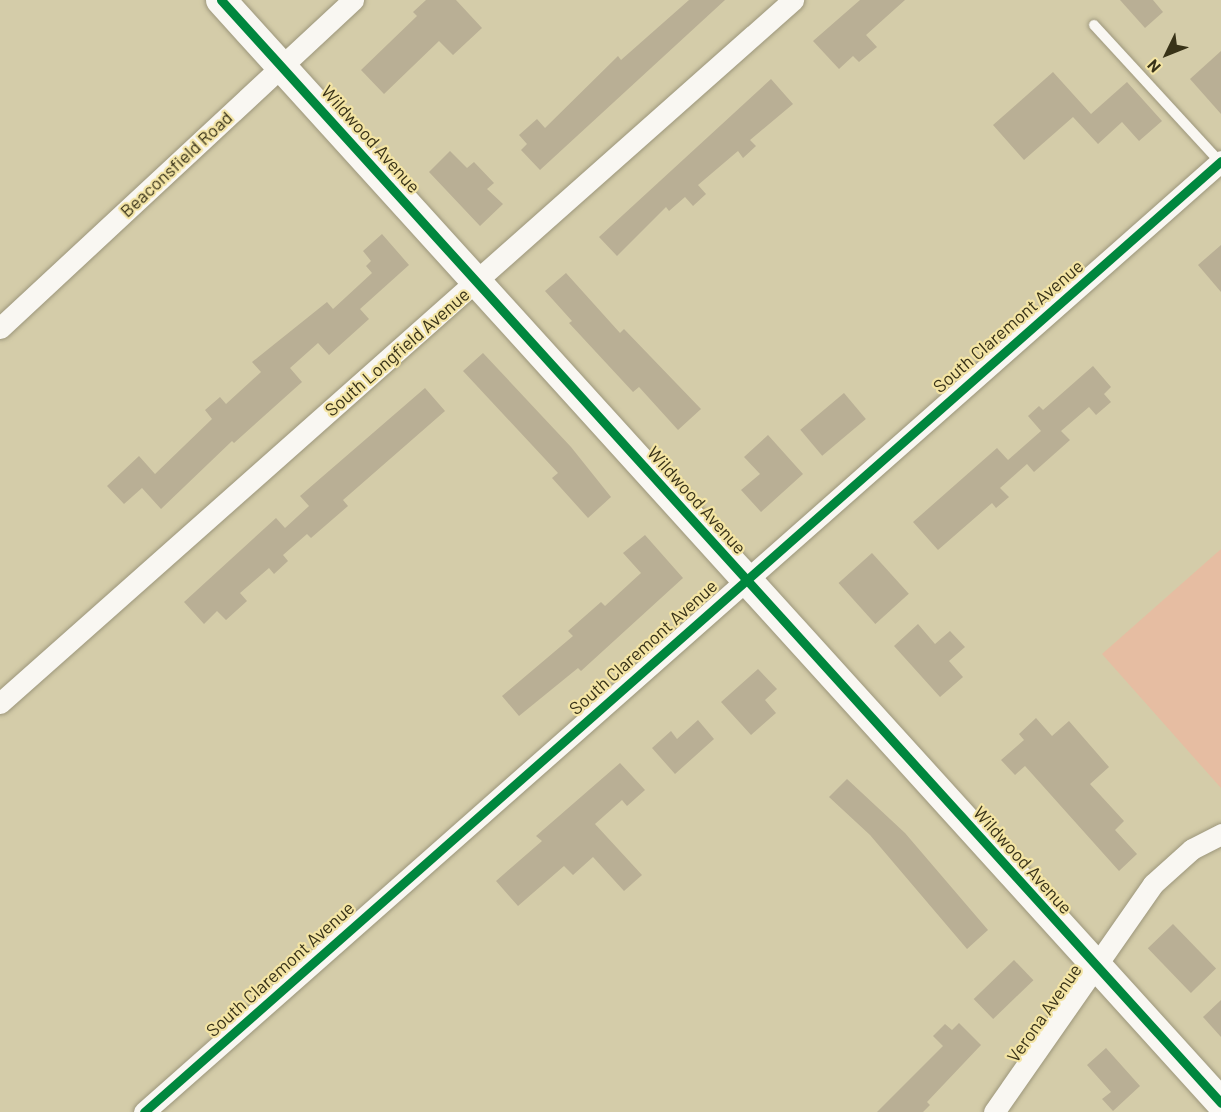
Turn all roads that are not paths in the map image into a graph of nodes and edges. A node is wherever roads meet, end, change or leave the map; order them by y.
1 (221, 0) edge
2 (353, 0) edge
3 (793, 0) edge
4 (1094, 25) dead end
5 (281, 66) junction
6 (1221, 162) edge
7 (477, 280) junction
8 (0, 328) edge
9 (745, 578) junction
10 (0, 703) edge
11 (1221, 834) edge
12 (1097, 966) junction
13 (1221, 1103) edge
14 (144, 1112) edge
15 (994, 1112) edge

1 - 5 street, Wildwood Avenue
2 - 5 street, Beaconsfield Road
3 - 7 street, South Longfield Avenue
4 - 6 lane
5 - 7 street, Wildwood Avenue
5 - 8 street, Beaconsfield Road
6 - 9 street, South Claremont Avenue
7 - 9 street, Wildwood Avenue
7 - 10 street, South Longfield Avenue
9 - 12 street, Wildwood Avenue
9 - 14 street, South Claremont Avenue
11 - 12 street, Verona Avenue
12 - 13 street, Wildwood Avenue
12 - 15 street, Verona Avenue

